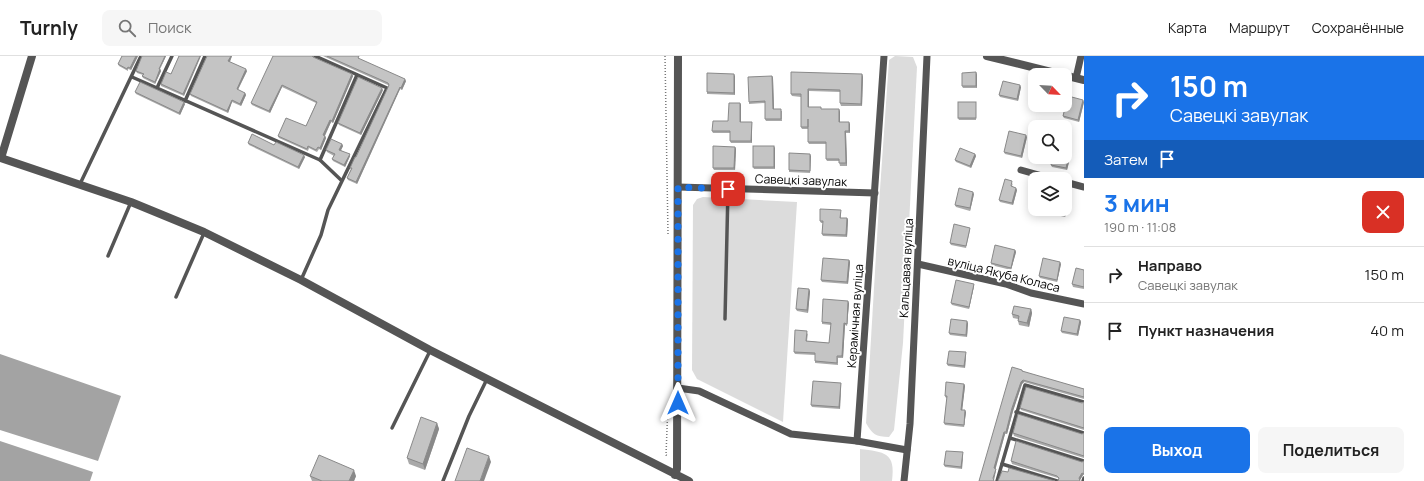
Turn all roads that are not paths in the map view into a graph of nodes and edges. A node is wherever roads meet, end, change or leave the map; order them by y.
1 (32, 56) edge
2 (141, 56) edge
3 (172, 56) edge
4 (205, 56) edge
5 (315, 56) edge
6 (678, 56) edge
7 (884, 56) edge
8 (927, 56) edge
9 (987, 56) edge
10 (1081, 56) edge
11 (357, 75) junction
12 (132, 77) junction
13 (1080, 79) edge
14 (157, 88) junction
15 (184, 100) junction
16 (1, 157) edge
17 (320, 160) junction
18 (1020, 170) dead end
19 (1028, 172) edge
20 (341, 180) junction
21 (80, 184) junction
22 (1072, 184) edge
23 (678, 187) junction
24 (1084, 187) edge
25 (728, 189) junction
26 (875, 193) junction
27 (131, 202) junction
28 (204, 232) junction
29 (108, 256) dead end
30 (918, 264) junction
31 (301, 280) junction
32 (176, 297) dead end
33 (1084, 304) edge
34 (725, 319) dead end
35 (430, 350) junction
36 (487, 379) junction
37 (678, 388) junction
38 (1084, 402) edge
39 (1016, 412) junction
40 (392, 428) dead end
41 (1084, 433) edge
42 (1010, 438) junction
43 (857, 441) junction
44 (907, 450) junction
45 (1084, 461) edge
46 (1002, 464) junction
47 (675, 474) junction
48 (1084, 478) edge
49 (443, 481) edge
50 (689, 481) edge
51 (904, 481) edge
52 (997, 481) edge
53 (1057, 481) edge
54 (1083, 481) edge

1 - 16 street
2 - 12 lane
3 - 14 lane
4 - 15 lane
5 - 11 lane
6 - 23 street
7 - 26 street, Керамічная вуліца
8 - 30 street, Кальцавая вуліца
9 - 13 street
10 - 13 street
11 - 17 lane
11 - 20 lane
12 - 14 lane
12 - 21 lane
14 - 15 lane
15 - 17 lane
16 - 21 street
17 - 20 lane
18 - 19 street
20 - 31 lane
21 - 27 street
22 - 24 street
23 - 25 street, Савецкі завулак
23 - 37 street
25 - 26 street, Савецкі завулак
25 - 34 lane
26 - 43 street, Керамічная вуліца
27 - 28 street
27 - 29 lane
28 - 31 street
28 - 32 lane
30 - 33 street, вуліца Якуба Коласа
30 - 44 street, Кальцавая вуліца
31 - 35 street
35 - 36 street
35 - 40 lane
36 - 47 street
36 - 49 lane
37 - 43 street
37 - 47 street
38 - 39 lane
39 - 41 lane
39 - 42 lane
42 - 45 lane
42 - 46 lane
43 - 44 street
44 - 51 street, Кальцавая вуліца
46 - 52 lane
46 - 53 lane
47 - 50 street
48 - 54 lane

